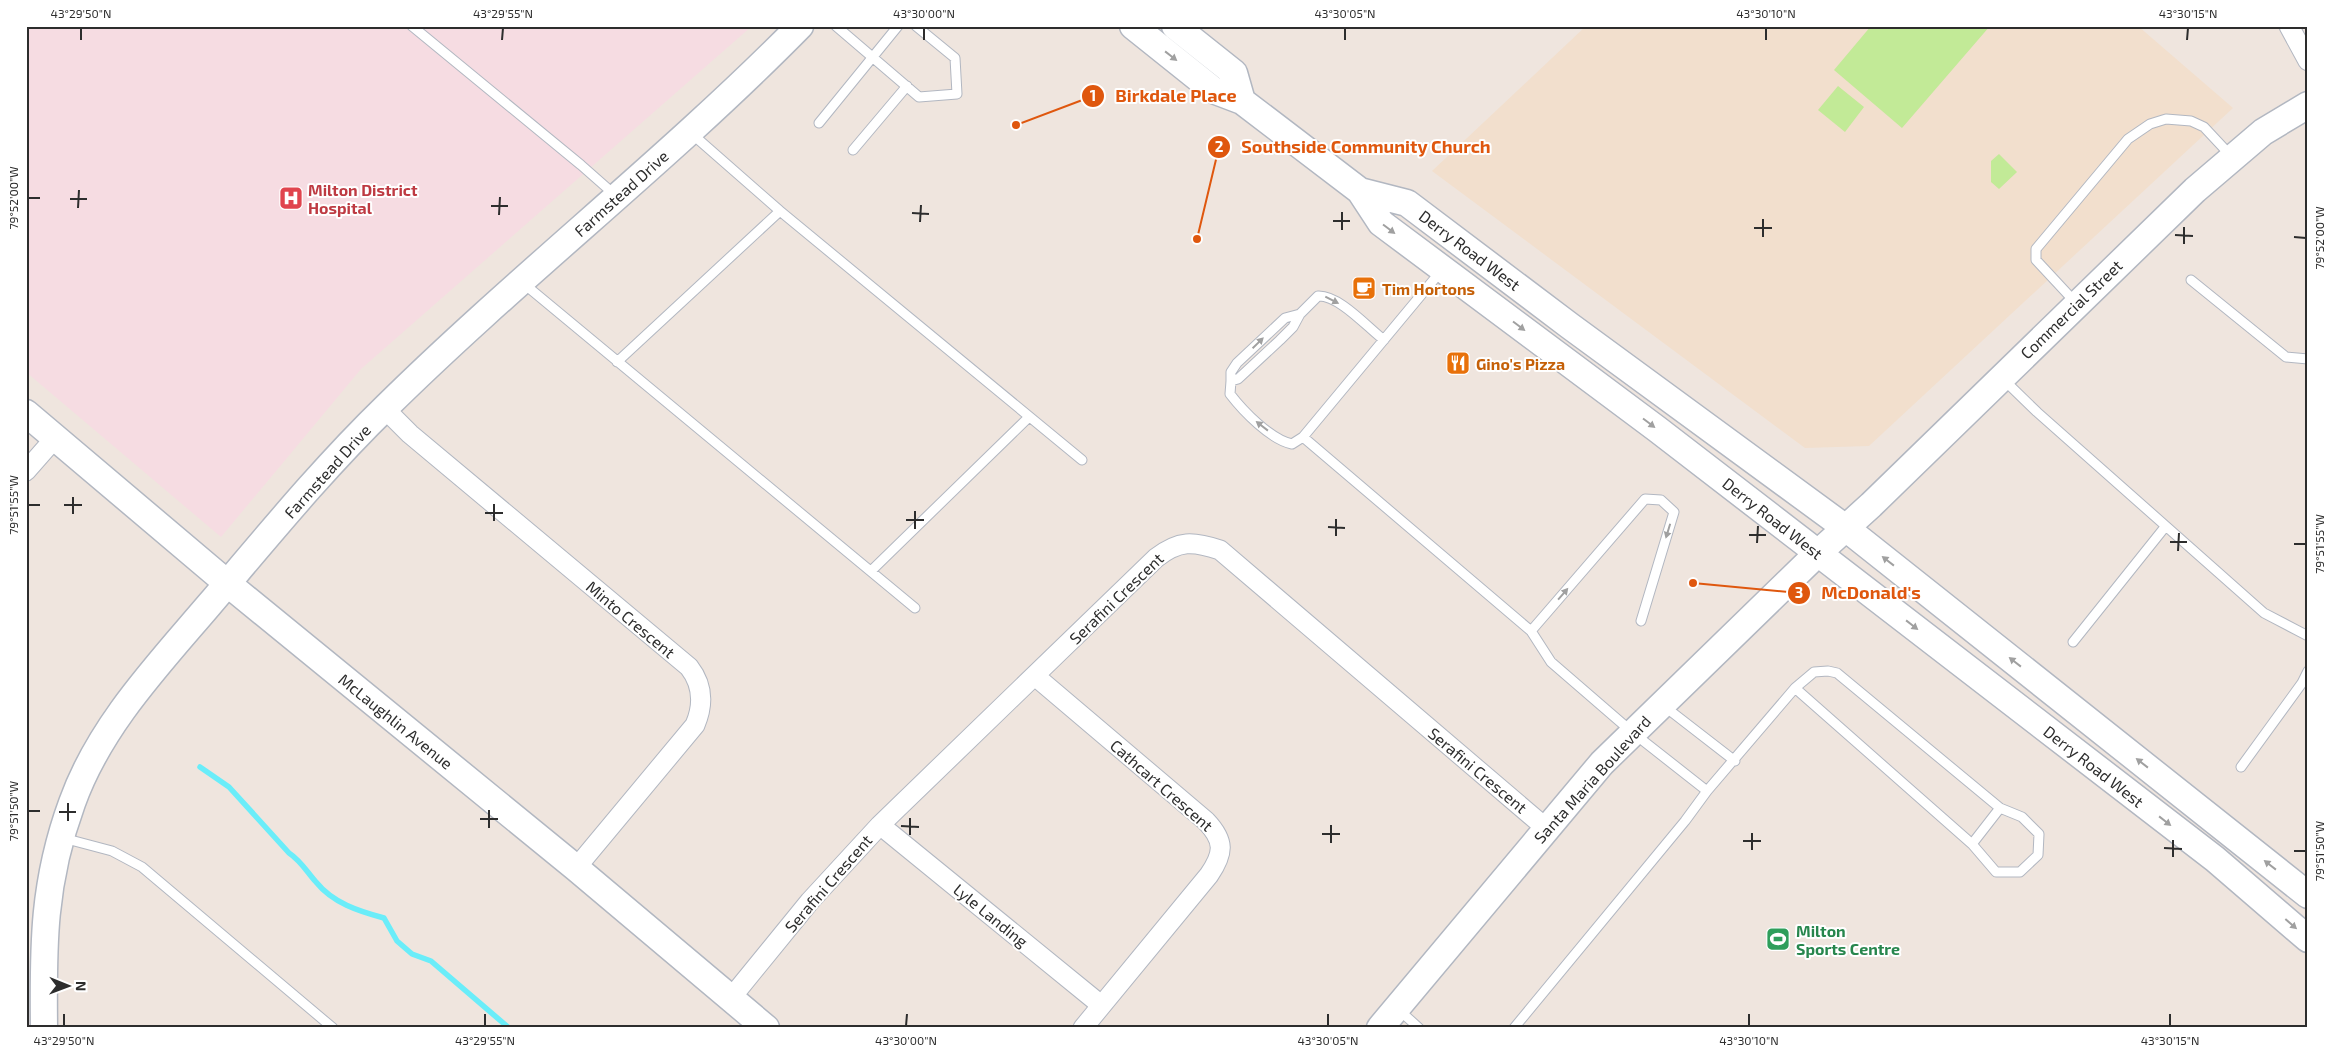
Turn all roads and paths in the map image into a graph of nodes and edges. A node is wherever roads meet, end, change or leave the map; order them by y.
1 (412, 26) edge
2 (800, 26) edge
3 (836, 26) edge
4 (898, 26) edge
5 (916, 26) edge
6 (1132, 26) edge
7 (1175, 26) edge
8 (2289, 26) edge
9 (872, 56) junction
10 (2308, 61) edge
11 (907, 86) junction
12 (1242, 101) junction
13 (2308, 105) edge
14 (819, 123) dead end
15 (689, 132) junction
16 (854, 150) dead end
17 (2232, 157) junction
18 (1360, 191) junction
19 (617, 197) junction
20 (780, 211) junction
21 (1442, 269) junction
22 (2191, 280) dead end
23 (522, 282) junction
24 (2076, 304) junction
25 (1300, 314) junction
26 (1384, 340) junction
27 (2308, 359) edge
28 (616, 362) junction
29 (2001, 377) junction
30 (1231, 381) junction
31 (384, 408) junction
32 (26, 413) edge
33 (1029, 417) junction
34 (1303, 437) junction
35 (55, 438) junction
36 (1082, 460) dead end
37 (26, 471) edge
38 (2165, 527) junction
39 (1847, 529) junction
40 (1818, 553) junction
41 (871, 571) junction
42 (227, 583) junction
43 (915, 608) dead end
44 (1641, 620) dead end
45 (1531, 631) junction
46 (2308, 636) edge
47 (2074, 642) dead end
48 (2308, 671) edge
49 (1035, 676) junction
50 (1796, 688) junction
51 (1661, 704) junction
52 (1632, 732) junction
53 (1735, 761) junction
54 (2242, 767) dead end
55 (1707, 791) junction
56 (2000, 808) junction
57 (880, 825) junction
58 (1547, 829) junction
59 (61, 837) junction
60 (1972, 844) junction
61 (576, 868) junction
62 (2308, 895) edge
63 (2308, 939) edge
64 (731, 998) junction
65 (1102, 1005) junction
66 (1396, 1008) junction
67 (44, 1028) edge
68 (333, 1028) edge
69 (766, 1028) edge
70 (1083, 1028) edge
71 (1380, 1028) edge
72 (1419, 1028) edge
73 (1514, 1028) edge

1 - 19 lane
2 - 15 street, Farmstead Drive
3 - 9 lane
4 - 9 lane
5 - 11 lane
6 -> 12 street, Derry Road West
7 - 12 street
8 - 10 street
9 - 11 lane
9 - 14 lane
11 - 16 lane
12 - 18 street, Derry Road West
13 - 17 street, Commercial Street
15 - 19 street, Farmstead Drive
15 - 20 lane
17 - 24 street, Commercial Street
17 - 24 lane
18 -> 21 street, Derry Road West
18 - 39 street, Derry Road West
19 - 23 street, Farmstead Drive
20 - 28 lane
20 - 33 lane
21 - 26 lane
21 -> 40 street, Derry Road West
22 - 27 lane
23 - 28 lane
23 - 31 street, Farmstead Drive
24 - 29 street, Commercial Street
25 -> 26 lane
25 - 30 lane
30 -> 25 lane
26 - 34 lane
28 - 41 lane
29 - 38 lane
29 - 39 street, Commercial Street
34 -> 30 lane
31 - 42 street, Farmstead Drive
31 - 61 street, Minto Crescent
32 - 35 street, McLaughlin Avenue
33 - 36 lane
33 - 41 lane
34 - 45 lane
35 - 37 street
35 - 42 street, McLaughlin Avenue
38 - 46 lane
38 - 47 lane
39 - 40 street, Santa Maria Boulevard
62 -> 39 street, Derry Road West
40 - 51 street, Santa Maria Boulevard
40 -> 63 street, Derry Road West
41 - 43 lane
42 - 59 street, Farmstead Drive
42 - 61 street, McLaughlin Avenue
45 -> 44 lane
45 - 52 lane
48 - 54 lane
49 - 57 street, Serafini Crescent
49 - 58 street, Serafini Crescent
49 - 65 street, Cathcart Crescent
50 - 53 lane
50 - 56 lane
50 - 60 lane
51 - 52 street, Santa Maria Boulevard
51 - 53 lane
52 - 55 lane
52 - 58 street, Santa Maria Boulevard
53 - 55 lane
55 - 73 lane
56 - 60 lane
56 - 60 lane
57 - 64 street, Serafini Crescent
57 - 65 street, Lyle Landing
58 - 66 street, Santa Maria Boulevard
59 - 67 street, Farmstead Drive
59 - 68 lane
61 - 64 street, McLaughlin Avenue
64 - 69 street, McLaughlin Avenue
65 - 70 street, Cathcart Crescent
66 - 71 street, Santa Maria Boulevard
66 - 72 lane

